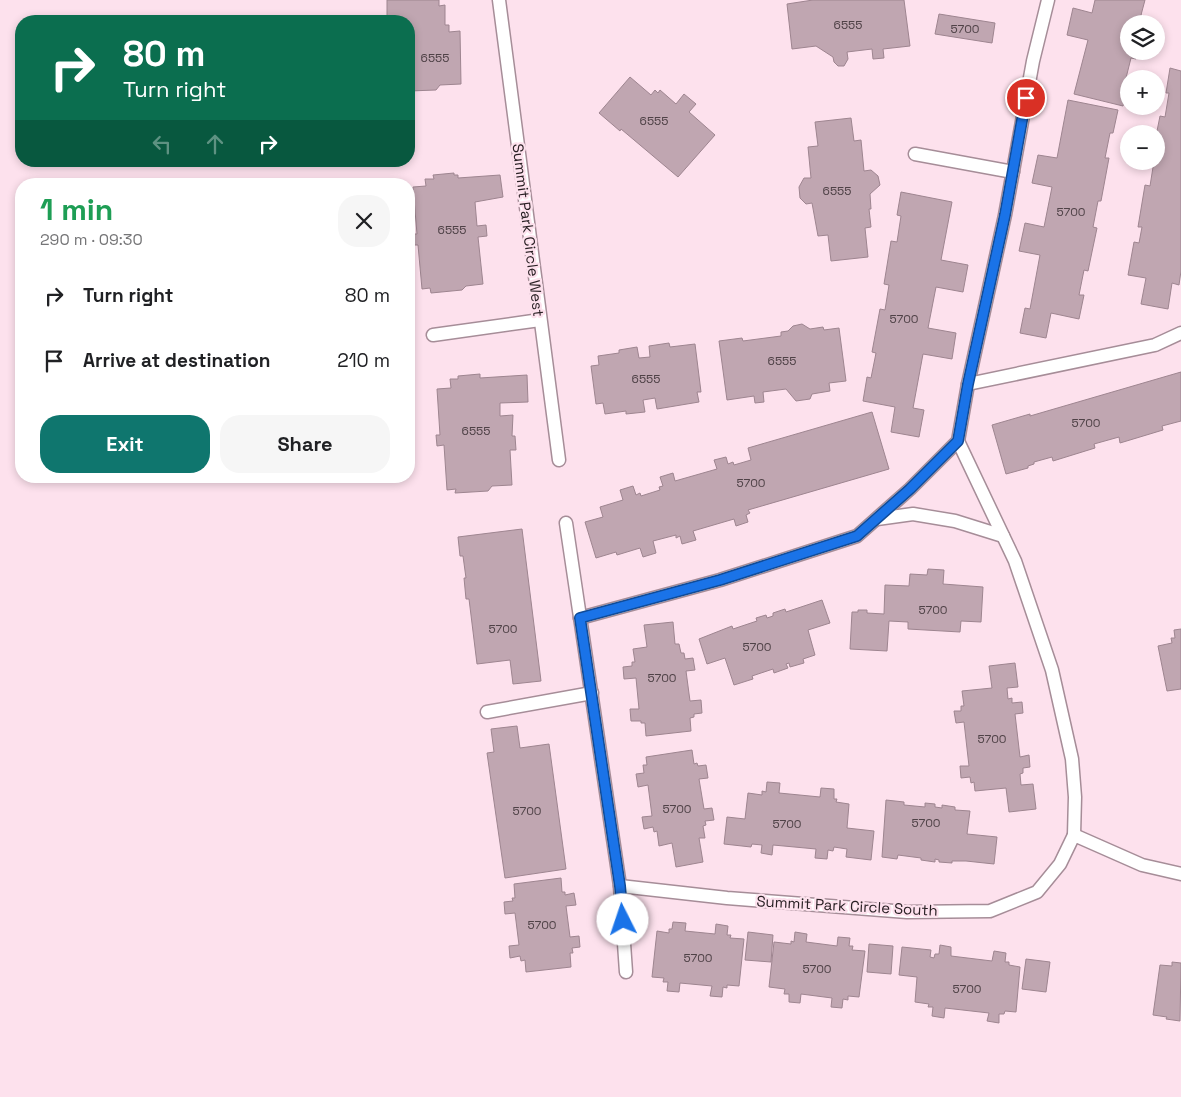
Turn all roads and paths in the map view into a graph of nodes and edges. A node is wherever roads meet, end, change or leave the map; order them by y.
1 (499, 0) edge
2 (1048, 0) edge
3 (915, 154) dead end
4 (1013, 172) junction
5 (540, 320) junction
6 (1181, 333) edge
7 (433, 336) dead end
8 (968, 384) junction
9 (958, 441) junction
10 (559, 460) dead end
11 (876, 519) junction
12 (566, 523) dead end
13 (1003, 536) junction
14 (580, 618) junction
15 (592, 693) junction
16 (488, 712) dead end
17 (1074, 835) junction
18 (1181, 874) edge
19 (620, 886) junction
20 (626, 972) dead end

1 - 5 lane, Summit Park Circle West
2 - 4 lane
3 - 4 lane
4 - 8 lane
5 - 7 lane
5 - 10 lane, Summit Park Circle West
6 - 8 lane
8 - 9 lane
9 - 11 lane
9 - 13 lane
11 - 13 lane
11 - 14 lane
12 - 14 lane
13 - 17 lane
14 - 15 lane
15 - 16 lane
15 - 19 lane
17 - 18 lane
17 - 19 lane, Summit Park Circle South
19 - 20 lane

